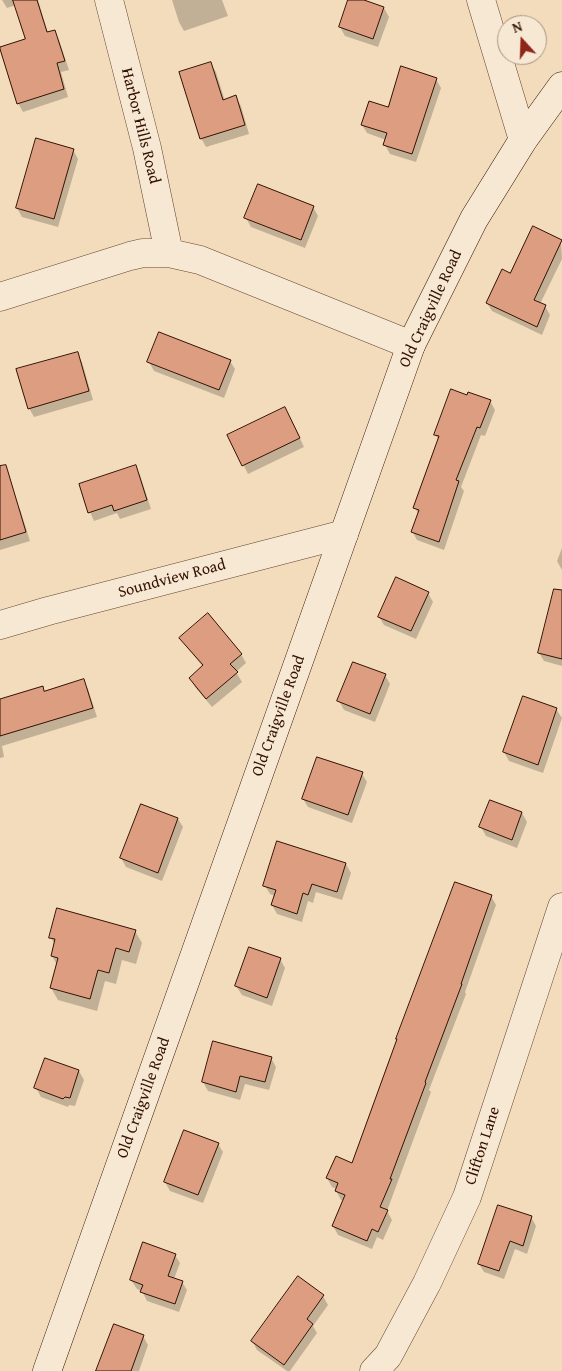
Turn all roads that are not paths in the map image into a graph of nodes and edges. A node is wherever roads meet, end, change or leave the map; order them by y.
1 (109, 0) edge
2 (481, 0) edge
3 (562, 86) edge
4 (523, 140) junction
5 (169, 253) junction
6 (0, 297) edge
7 (411, 345) junction
8 (344, 534) junction
9 (0, 625) edge
10 (562, 907) edge
11 (47, 1371) edge
12 (374, 1371) edge

1 - 5 street, Harbor Hills Road
2 - 4 street
3 - 4 street, Old Craigville Road
4 - 7 street, Old Craigville Road
5 - 6 street
5 - 7 street
7 - 8 street, Old Craigville Road
8 - 9 street, Soundview Road
8 - 11 street, Old Craigville Road
10 - 12 street, Clifton Lane

